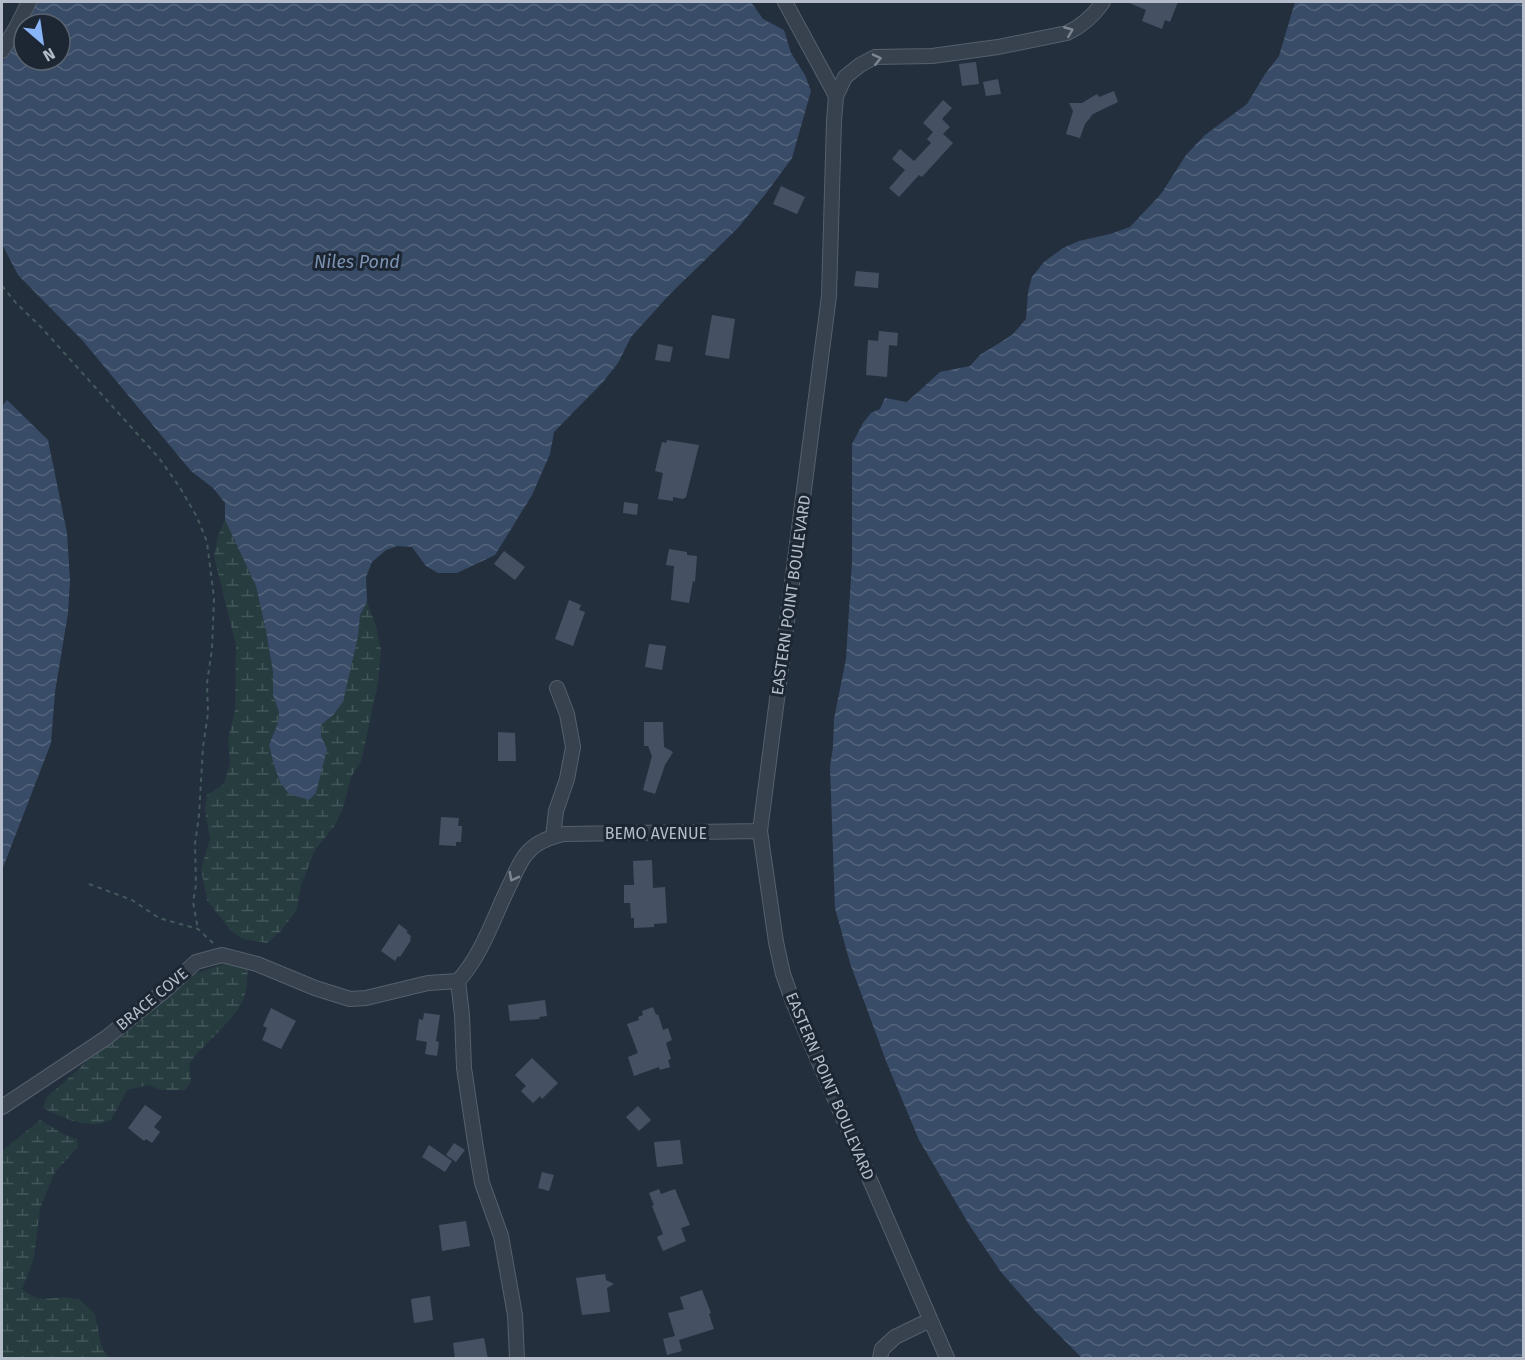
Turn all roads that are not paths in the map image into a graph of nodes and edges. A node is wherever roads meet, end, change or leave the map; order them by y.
1 (29, 2) edge
2 (785, 2) edge
3 (1103, 2) edge
4 (2, 51) edge
5 (836, 96) junction
6 (557, 688) dead end
7 (760, 831) junction
8 (553, 837) junction
9 (458, 981) junction
10 (2, 1107) edge
11 (930, 1320) junction
12 (517, 1359) edge
13 (880, 1359) edge
14 (947, 1359) edge

1 - 4 street
2 - 5 street
5 -> 3 street
5 - 7 street, EASTERN POINT BOULEVARD
6 - 8 street
7 - 8 street, BEMO AVENUE
7 - 11 street, EASTERN POINT BOULEVARD
8 -> 9 street
9 - 10 street, BRACE COVE
9 - 12 street
11 - 13 street
11 - 14 street, EASTERN POINT BOULEVARD

